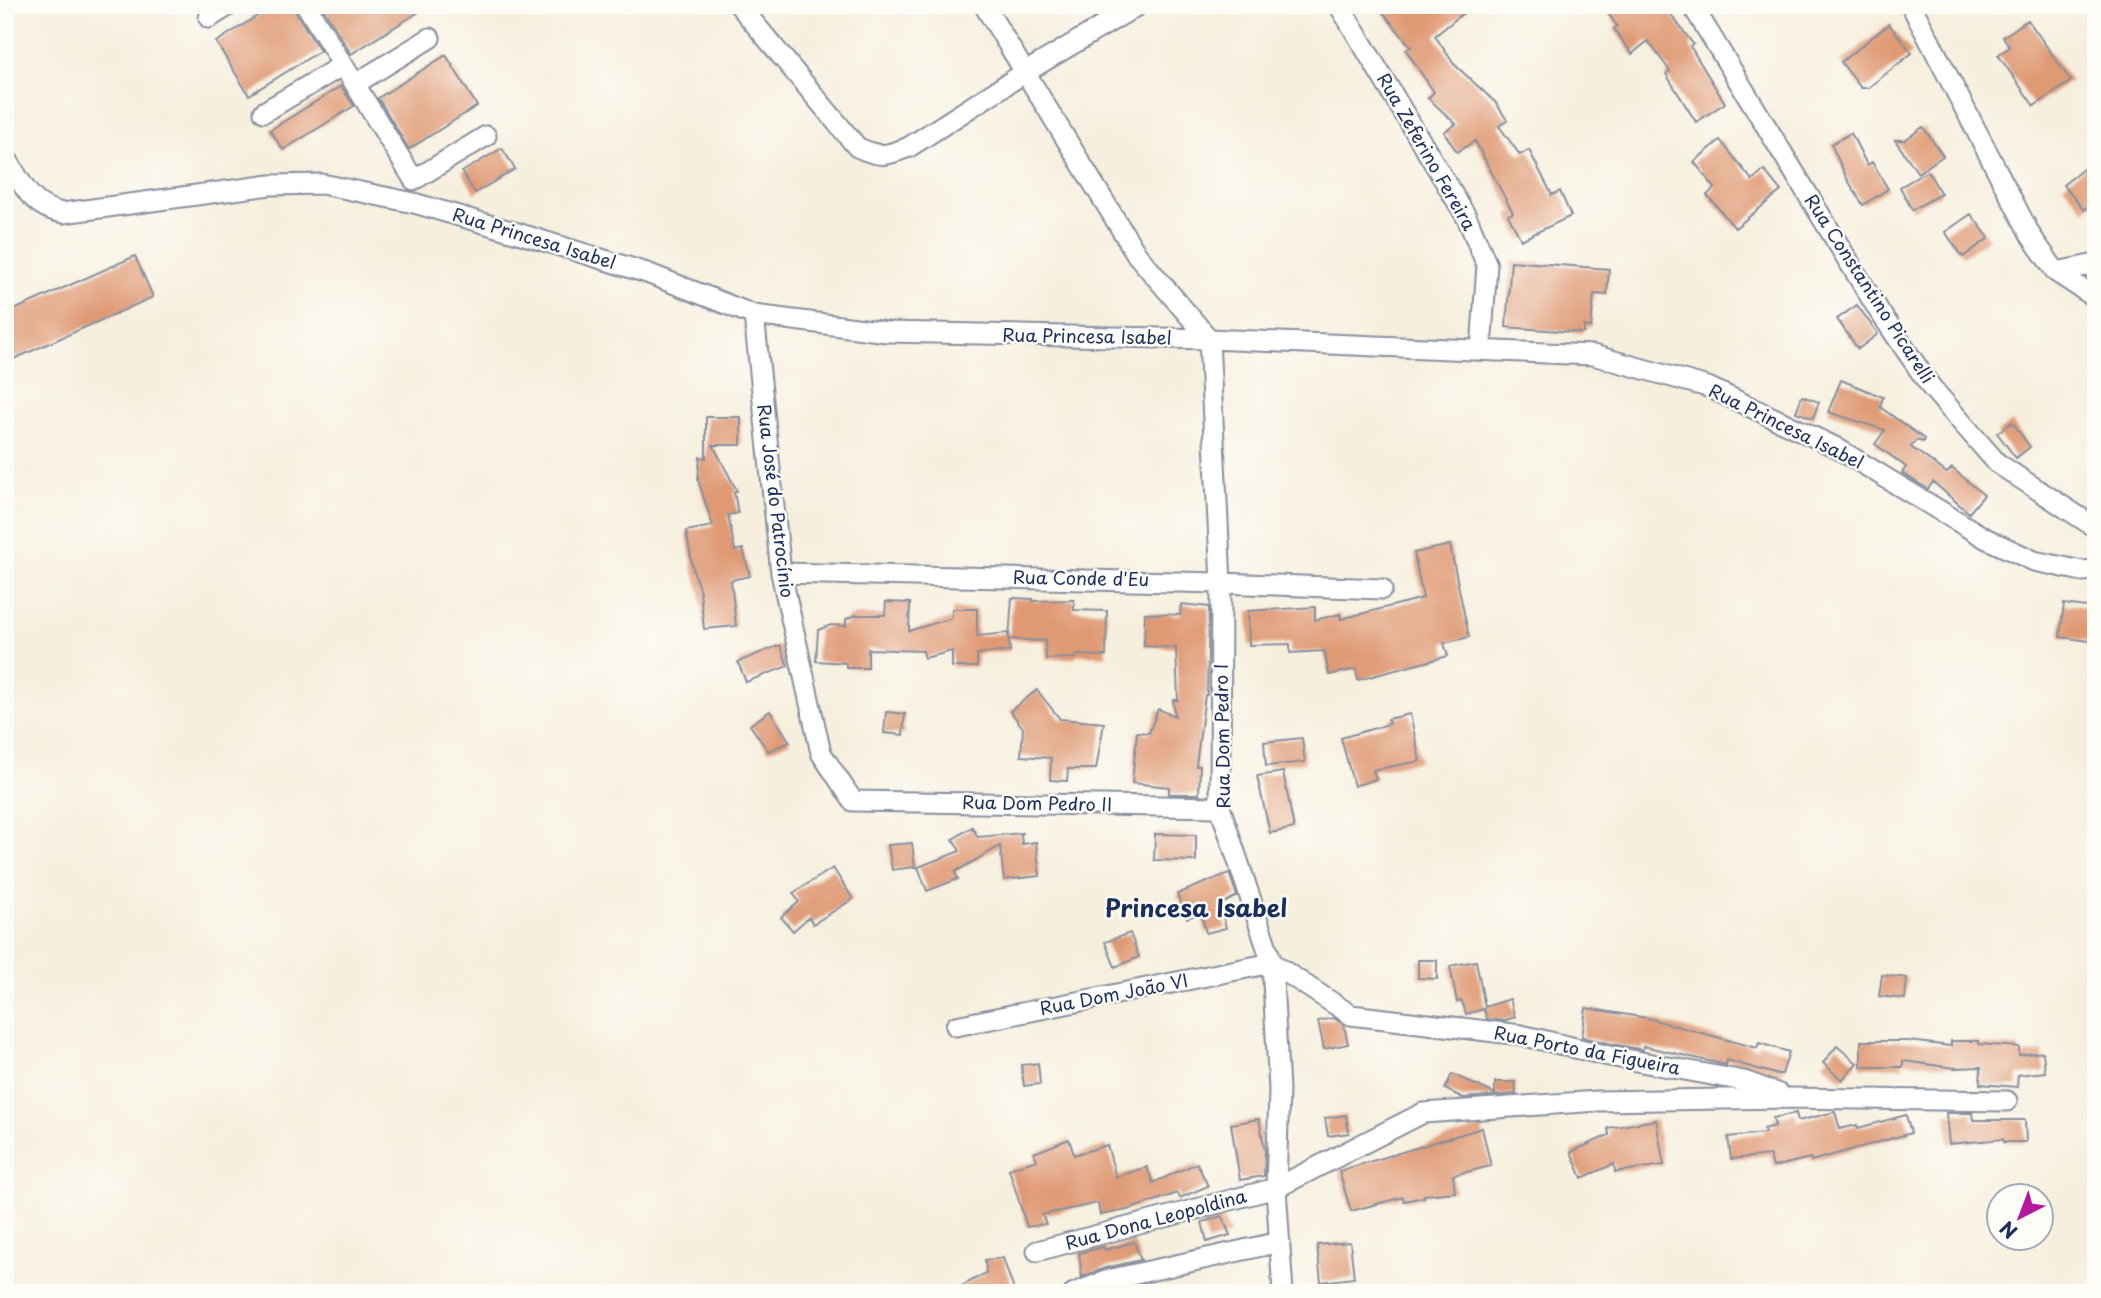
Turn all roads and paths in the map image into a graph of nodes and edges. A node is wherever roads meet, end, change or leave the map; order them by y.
1 (230, 5) edge
2 (306, 5) edge
3 (738, 5) edge
4 (984, 5) edge
5 (1138, 5) edge
6 (1339, 5) edge
7 (1692, 5) edge
8 (1911, 5) edge
9 (209, 18) dead end
10 (430, 38) dead end
11 (343, 65) junction
12 (1024, 73) junction
13 (355, 84) junction
14 (264, 112) dead end
15 (486, 136) dead end
16 (5, 156) edge
17 (2096, 264) edge
18 (2056, 272) junction
19 (2096, 298) edge
20 (754, 314) junction
21 (1209, 339) junction
22 (1480, 349) junction
23 (2096, 528) edge
24 (2096, 569) edge
25 (781, 573) junction
26 (1221, 583) junction
27 (1382, 589) dead end
28 (853, 801) joint
29 (1220, 807) junction
30 (1272, 963) junction
31 (956, 1027) dead end
32 (1789, 1098) junction
33 (2007, 1101) dead end
34 (1276, 1188) junction
35 (1280, 1242) junction
36 (1037, 1251) dead end
37 (1074, 1293) edge
38 (1283, 1293) edge

1 - 9 street
2 - 11 street
3 - 12 street
4 - 12 street
5 - 12 street
6 - 22 street, Rua Zeferino Fereira
7 - 23 street, Rua Constantino Picarelli
8 - 18 street
10 - 13 street
11 - 13 street
11 - 14 street
12 - 21 street
13 - 15 street
16 - 20 street, Rua Princesa Isabel
17 - 18 street
18 - 19 street
20 - 21 street, Rua Princesa Isabel
20 - 25 street, Rua José do Patrocínio
21 - 22 street, Rua Princesa Isabel
21 - 26 street, Rua Dom Pedro I
22 - 24 street, Rua Princesa Isabel
25 - 26 street, Rua Conde d'Eu
25 - 28 street, Rua José do Patrocínio
26 - 27 street, Rua Conde d'Eu
26 - 29 street, Rua Dom Pedro I
28 - 29 street, Rua Dom Pedro II
29 - 30 street, Rua Dom Pedro I
30 - 31 street, Rua Dom João VI
30 - 32 street, Rua Porto da Figueira
30 - 34 street, Rua Dom Pedro I
32 - 33 street, Rua Porto da Figueira
32 - 34 street, Rua Porto da Figueira
34 - 35 street, Rua Dom Pedro I
34 - 36 street, Rua Dona Leopoldina
35 - 37 street
35 - 38 street, Rua Dom Pedro I

